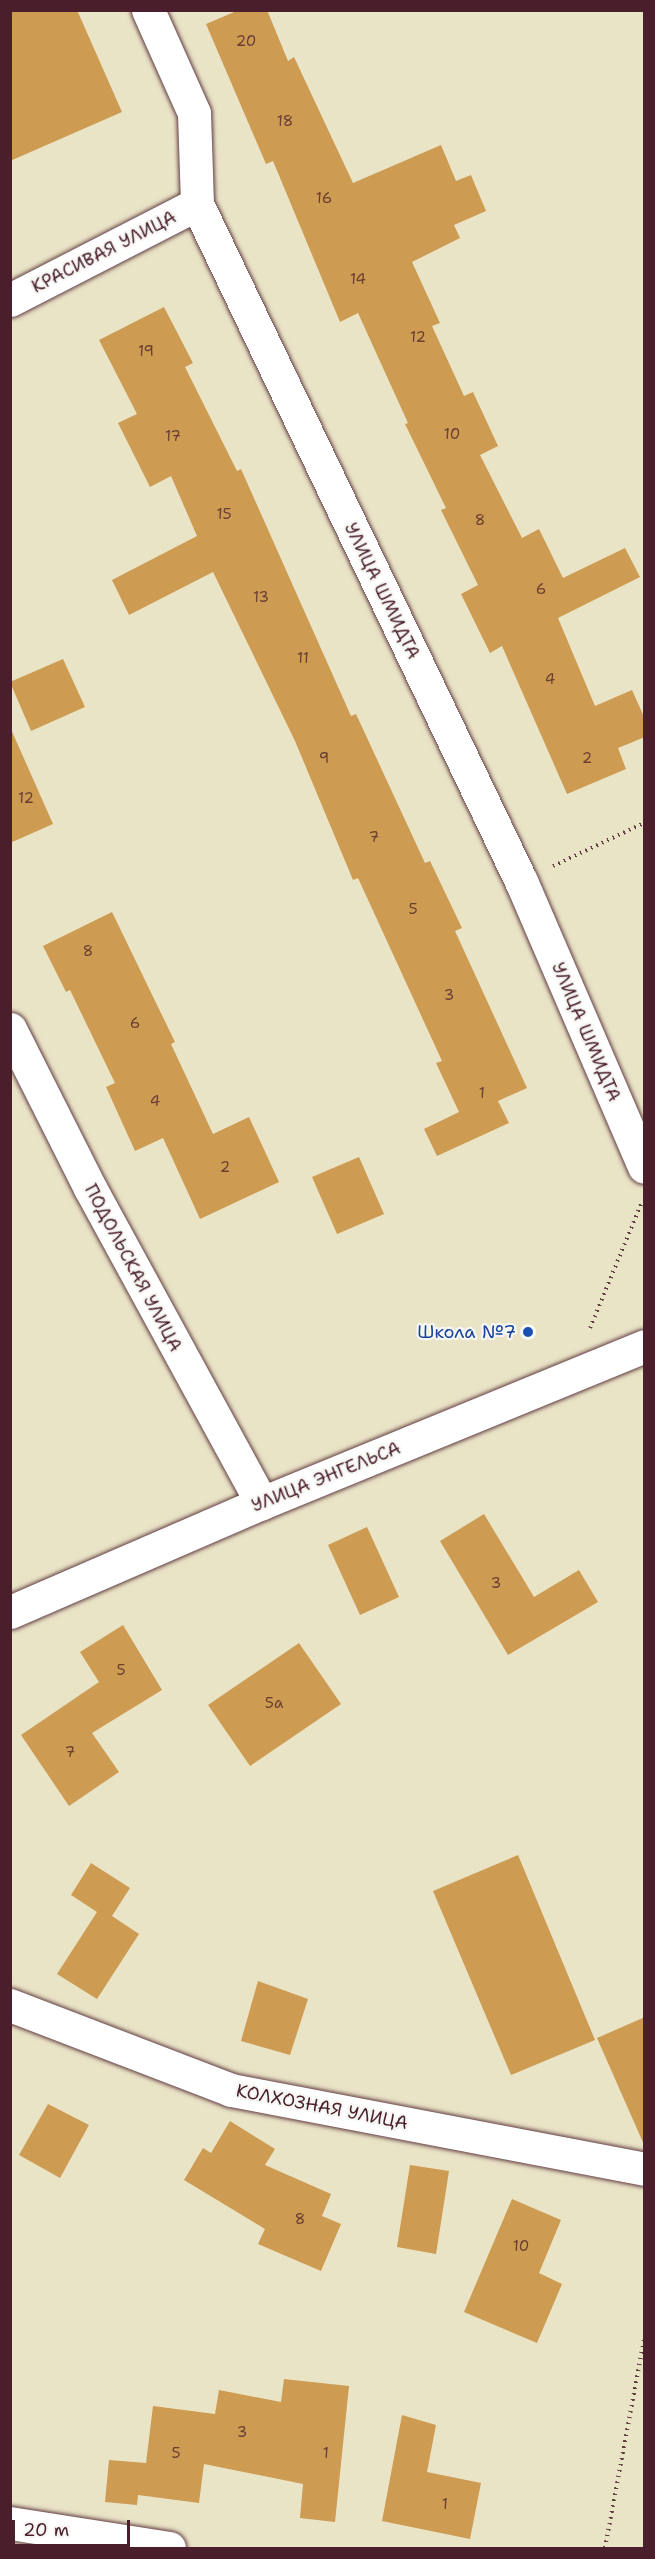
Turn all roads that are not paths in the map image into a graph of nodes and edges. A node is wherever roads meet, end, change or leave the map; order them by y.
1 (148, 10) edge
2 (197, 204) junction
3 (10, 300) edge
4 (10, 1029) edge
5 (645, 1167) edge
6 (645, 1346) edge
7 (262, 1503) junction
8 (10, 1612) edge
9 (10, 2006) edge
10 (645, 2169) edge
11 (10, 2523) edge
12 (169, 2548) edge

1 - 2 street, УЛИЦА ШМИДТА
2 - 3 street, КРАСИВАЯ УЛИЦА
2 - 5 street, УЛИЦА ШМИДТА
4 - 7 street, ПОДОЛЬСКАЯ УЛИЦА
6 - 7 street, УЛИЦА ЭНГЕЛЬСА
7 - 8 street, УЛИЦА ЭНГЕЛЬСА
9 - 10 street, КОЛХОЗНАЯ УЛИЦА
11 - 12 street

